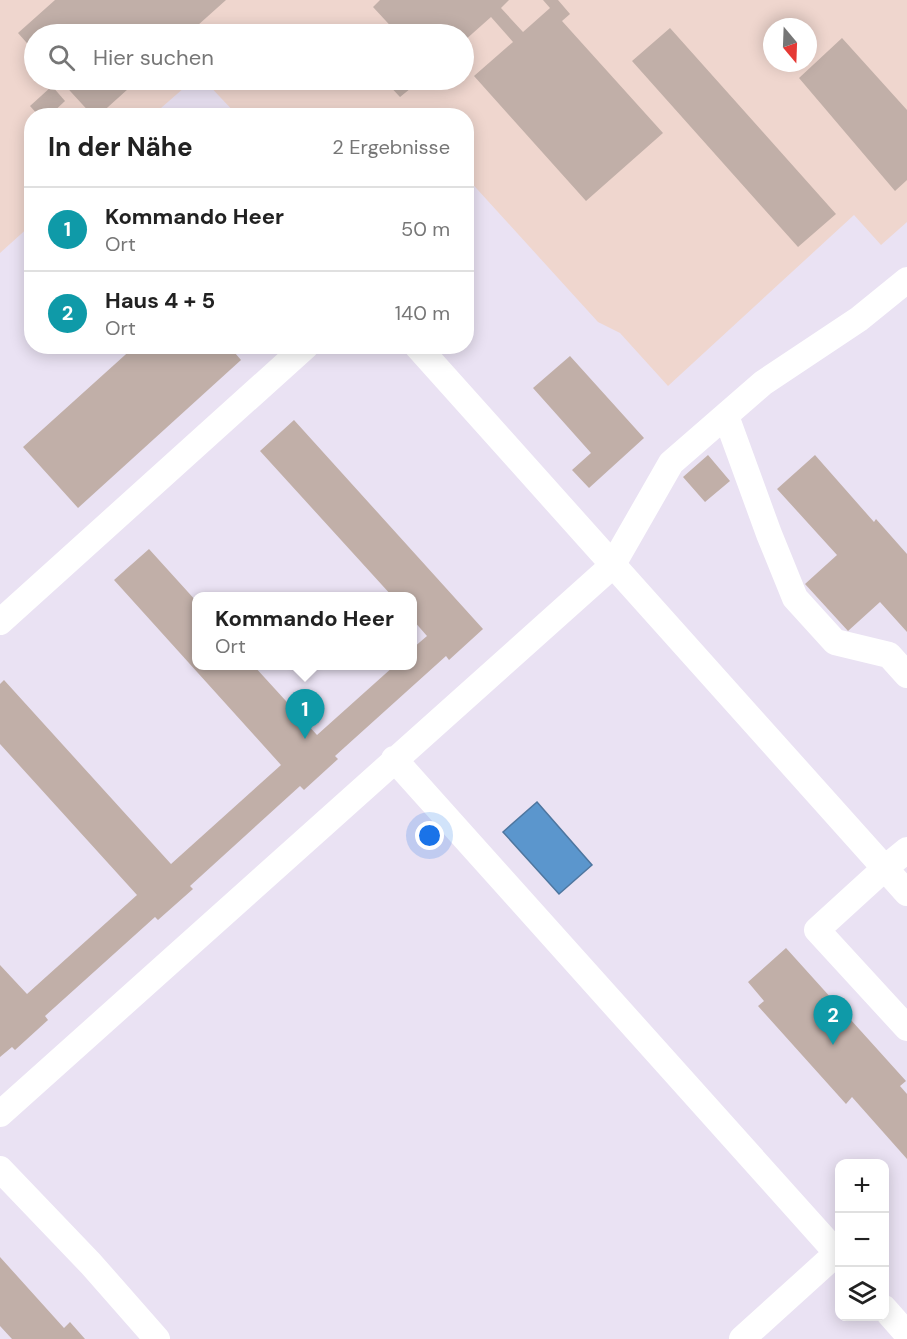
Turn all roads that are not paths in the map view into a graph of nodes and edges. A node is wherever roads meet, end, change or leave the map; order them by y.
1 (907, 280) edge
2 (297, 354) edge
3 (424, 354) edge
4 (726, 416) junction
5 (612, 566) junction
6 (0, 622) edge
7 (907, 675) edge
8 (394, 759) junction
9 (907, 850) edge
10 (885, 868) junction
11 (907, 893) edge
12 (907, 1028) edge
13 (0, 1114) edge
14 (0, 1168) edge
15 (835, 1251) edge
16 (835, 1257) edge
17 (889, 1313) edge
18 (907, 1334) edge
19 (157, 1339) edge
20 (742, 1339) edge

1 - 4 lane
2 - 6 lane
3 - 5 lane
4 - 5 lane
4 - 7 lane
5 - 8 lane
5 - 10 lane
8 - 13 lane
8 - 15 lane
9 - 10 lane
10 - 11 lane
10 - 12 lane
14 - 19 lane
16 - 20 lane
17 - 18 lane

